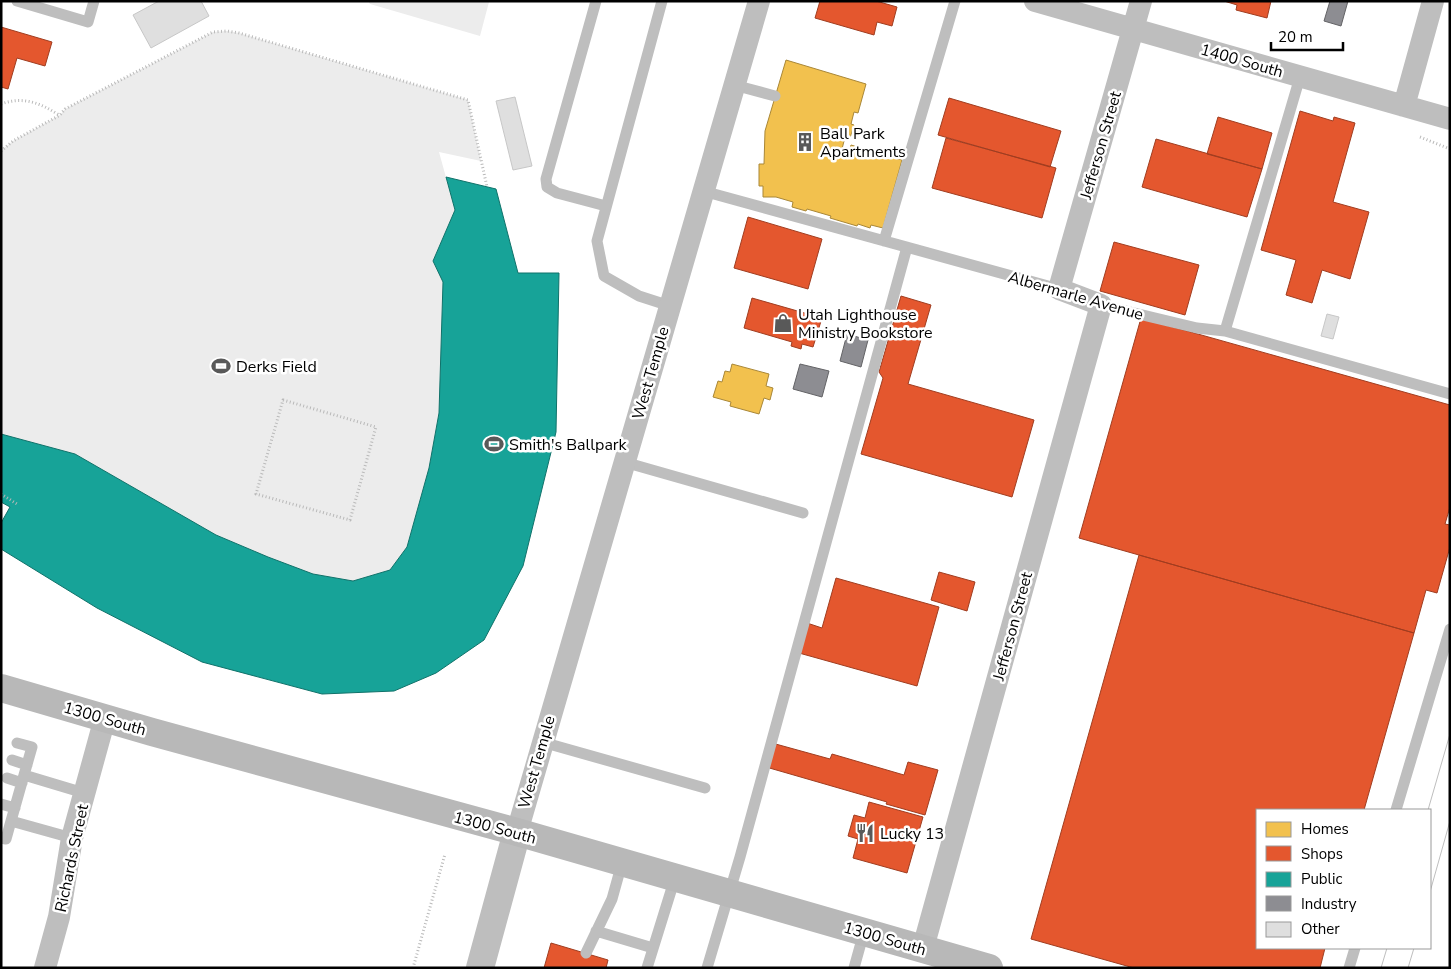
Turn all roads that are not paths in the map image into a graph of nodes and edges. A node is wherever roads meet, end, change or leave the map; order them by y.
1 (17, 1) edge
2 (94, 1) edge
3 (596, 1) edge
4 (662, 1) edge
5 (759, 1) edge
6 (955, 1) edge
7 (1035, 1) edge
8 (1141, 1) edge
9 (1433, 1) edge
10 (1133, 29) junction
11 (1300, 77) junction
12 (734, 85) junction
13 (775, 96) dead end
14 (1404, 106) junction
15 (1450, 119) edge
16 (703, 191) junction
17 (606, 206) junction
18 (884, 241) junction
19 (907, 247) junction
20 (1059, 289) junction
21 (1101, 304) junction
22 (670, 306) junction
23 (1225, 330) junction
24 (1450, 394) edge
25 (624, 462) junction
26 (803, 513) dead end
27 (1450, 629) edge
28 (1, 688) edge
29 (105, 718) junction
30 (542, 742) junction
31 (17, 743) dead end
32 (12, 760) dead end
33 (24, 774) junction
34 (7, 778) dead end
35 (705, 788) dead end
36 (84, 793) junction
37 (1, 804) edge
38 (14, 808) junction
39 (1396, 809) edge
40 (7, 823) edge
41 (516, 832) junction
42 (1, 838) edge
43 (72, 838) junction
44 (622, 863) junction
45 (675, 878) junction
46 (730, 894) junction
47 (596, 931) junction
48 (864, 932) junction
49 (654, 948) junction
50 (923, 948) junction
51 (1355, 949) edge
52 (586, 953) dead end
53 (45, 968) edge
54 (480, 968) edge
55 (647, 968) edge
56 (707, 968) edge
57 (854, 968) edge
58 (989, 968) edge
59 (1349, 968) edge

1 - 2 lane
3 - 17 lane
4 - 17 lane
5 - 12 street, West Temple
6 - 18 lane
7 - 10 street, 1400 South
8 - 10 street, Jefferson Street
9 - 14 street
10 - 11 street, 1400 South
10 - 20 street, Jefferson Street
11 - 14 street, 1400 South
11 - 23 lane
12 - 13 lane
12 - 16 street, West Temple
14 - 15 street, 1400 South
16 - 18 lane, Albermarle Avenue
16 - 22 street, West Temple
17 - 22 lane
18 - 19 lane, Albermarle Avenue
19 - 20 lane, Albermarle Avenue
19 - 46 lane
20 - 21 street, Albermarle Avenue
21 - 23 lane, Albermarle Avenue
21 - 50 street, Jefferson Street
22 - 25 street, West Temple
23 - 24 lane, Albermarle Avenue
25 - 26 lane
25 - 30 street, West Temple
27 - 39 lane
28 - 29 main road, 1300 South
29 - 36 street, Richards Street
29 - 41 main road, 1300 South
30 - 35 lane
30 - 41 street, West Temple
31 - 33 lane
32 - 33 lane
33 - 34 lane
33 - 36 lane
33 - 38 lane
36 - 43 street, Richards Street
37 - 38 lane
38 - 40 lane
40 - 42 lane
40 - 43 lane
41 - 44 main road, 1300 South
41 - 54 street
43 - 53 street, Richards Street
44 - 45 main road, 1300 South
44 - 47 lane
45 - 46 main road, 1300 South
45 - 49 lane
46 - 48 main road, 1300 South
46 - 56 lane
47 - 49 lane
47 - 52 lane
48 - 50 main road, 1300 South
48 - 57 lane
49 - 55 lane
50 - 58 main road, 1300 South
51 - 59 lane

